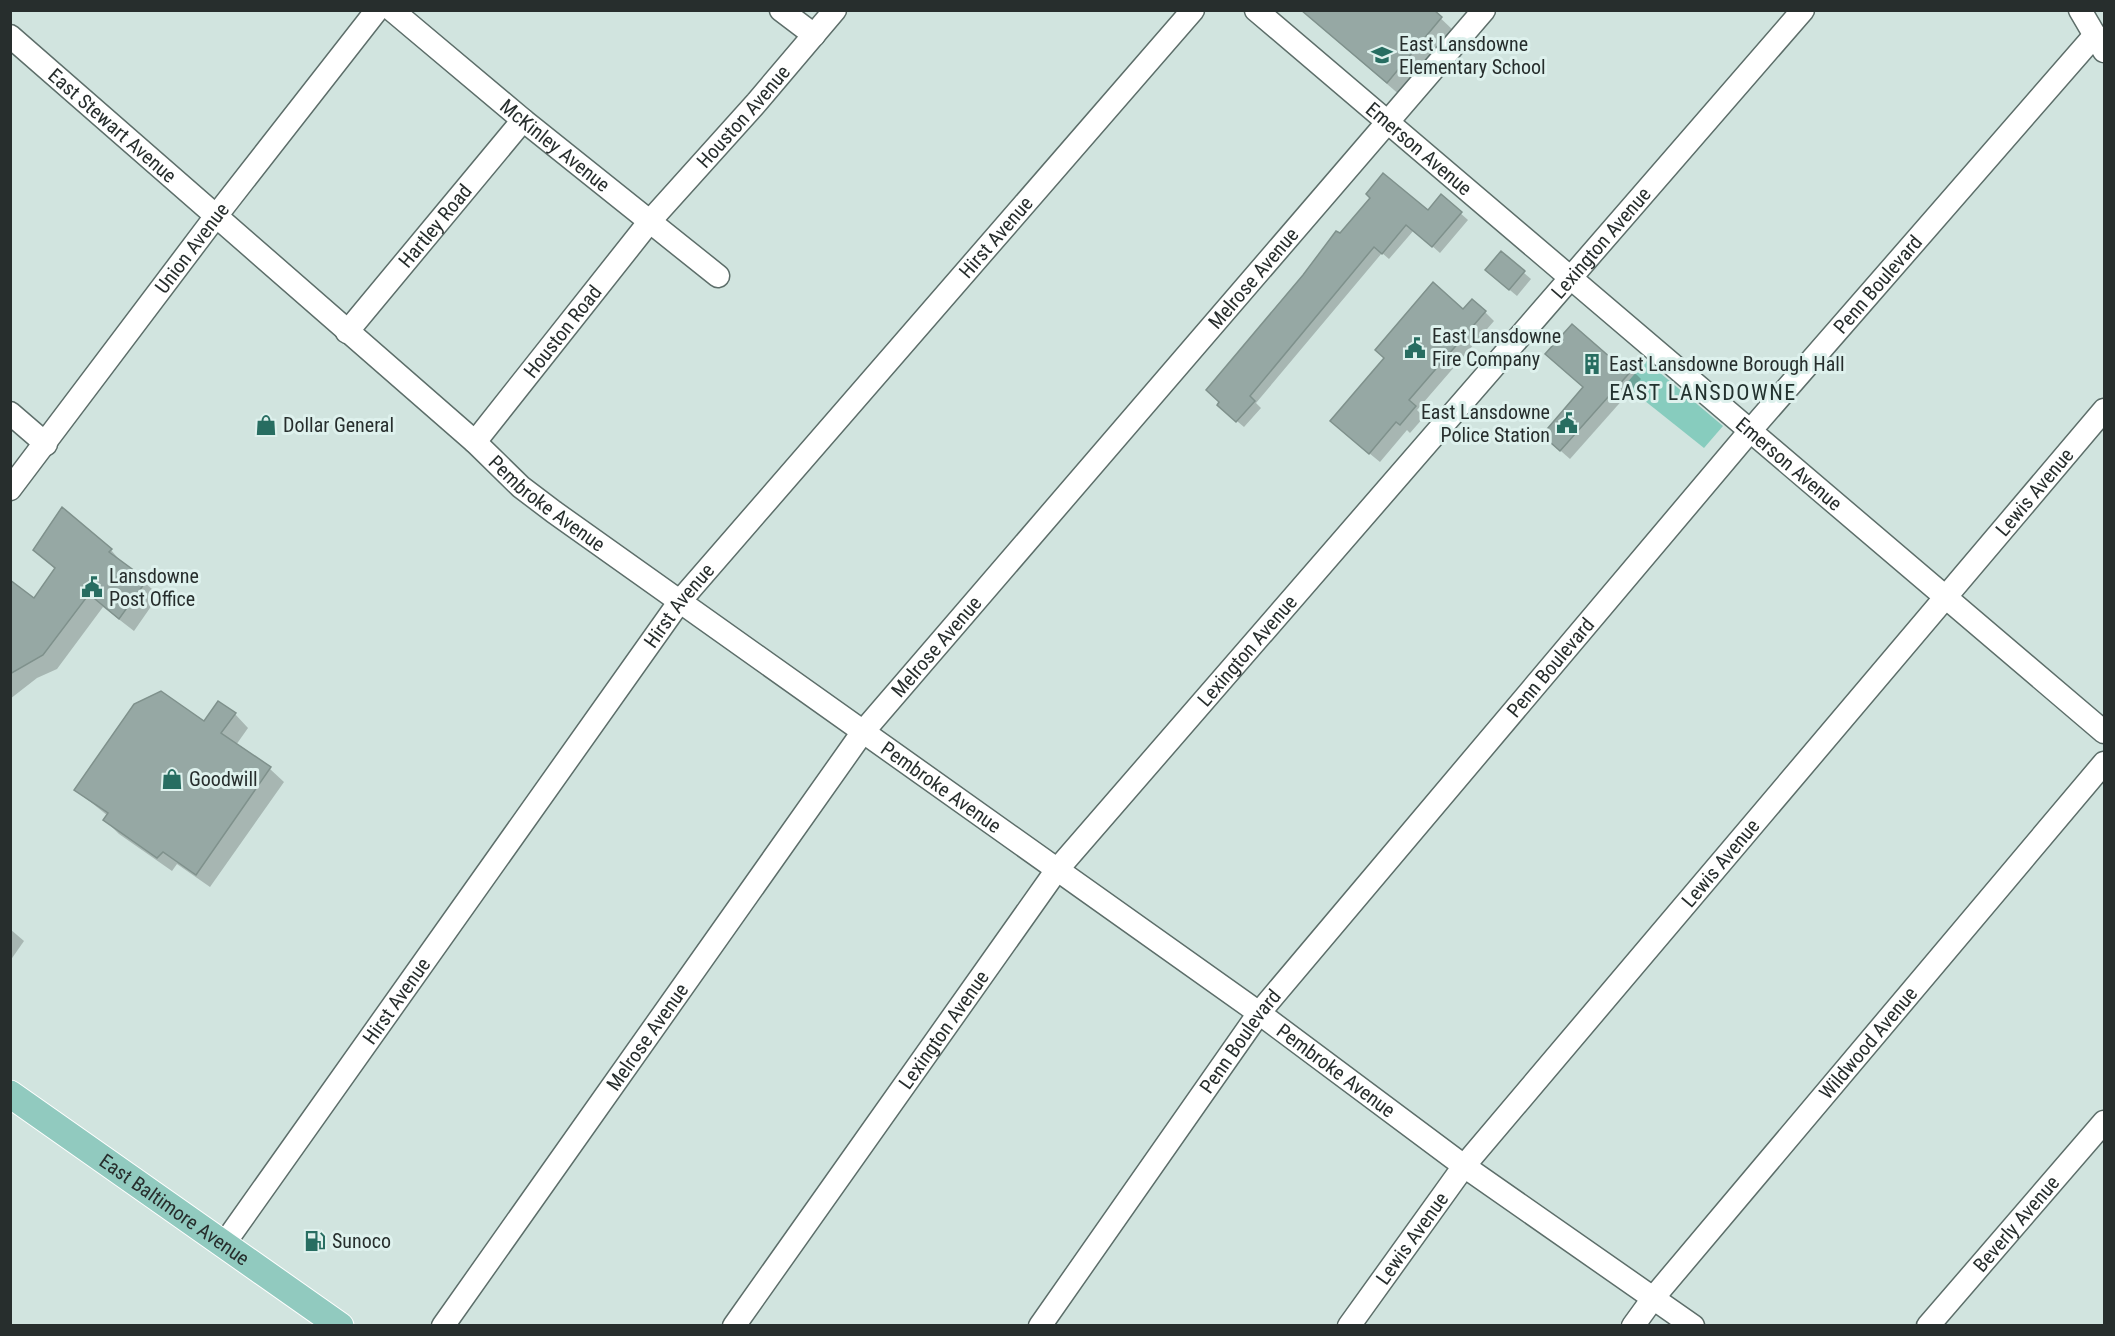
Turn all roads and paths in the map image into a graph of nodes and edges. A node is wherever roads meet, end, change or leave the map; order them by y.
1 (377, 10) edge
2 (392, 10) edge
3 (781, 10) edge
4 (835, 10) edge
5 (1193, 10) edge
6 (1256, 10) edge
7 (1484, 10) edge
8 (1803, 10) edge
9 (2080, 10) edge
10 (814, 35) junction
11 (10, 36) edge
12 (2100, 43) edge
13 (523, 120) junction
14 (1387, 122) junction
15 (216, 216) junction
16 (650, 221) junction
17 (718, 276) dead end
18 (1570, 278) junction
19 (347, 332) junction
20 (2104, 410) edge
21 (10, 413) edge
22 (1750, 431) junction
23 (475, 442) junction
24 (46, 444) junction
25 (10, 489) edge
26 (1946, 597) junction
27 (680, 601) junction
28 (2104, 732) edge
29 (862, 733) junction
30 (2104, 763) edge
31 (1056, 871) junction
32 (1259, 1013) junction
33 (10, 1094) edge
34 (2104, 1122) edge
35 (1464, 1166) junction
36 (224, 1244) junction
37 (1654, 1297) junction
38 (340, 1326) edge
39 (443, 1326) edge
40 (734, 1326) edge
41 (1040, 1326) edge
42 (1348, 1326) edge
43 (1634, 1326) edge
44 (1693, 1326) edge
45 (1928, 1326) edge

1 - 15 street, Union Avenue
2 - 13 street, McKinley Avenue
3 - 10 street
4 - 10 street, Houston Avenue
5 - 27 street, Hirst Avenue
6 - 14 street, Emerson Avenue
7 - 14 street, Melrose Avenue
8 - 18 street, Lexington Avenue
9 - 12 street
10 - 16 street, Houston Avenue
11 - 15 street, East Stewart Avenue
12 - 22 street, Penn Boulevard
13 - 16 street, McKinley Avenue
13 - 19 street, Hartley Road
14 - 18 street, Emerson Avenue
14 - 29 street, Melrose Avenue
15 - 19 street, Pembroke Avenue
15 - 24 street, Union Avenue
16 - 17 street, McKinley Avenue
16 - 23 street, Houston Road
18 - 22 street, Emerson Avenue
18 - 31 street, Lexington Avenue
19 - 23 street, Pembroke Avenue
20 - 26 street, Lewis Avenue
21 - 24 street
22 - 26 street, Emerson Avenue
22 - 32 street, Penn Boulevard
23 - 27 street, Pembroke Avenue
24 - 25 street, Union Avenue
26 - 28 street, Emerson Avenue
26 - 35 street, Lewis Avenue
27 - 29 street, Pembroke Avenue
27 - 36 street, Hirst Avenue
29 - 31 street, Pembroke Avenue
29 - 39 street, Melrose Avenue
30 - 37 street, Wildwood Avenue
31 - 32 street, Pembroke Avenue
31 - 40 street, Lexington Avenue
32 - 35 street, Pembroke Avenue
32 - 41 street, Penn Boulevard
33 - 36 main road, East Baltimore Avenue
34 - 45 street, Beverly Avenue
35 - 37 street, Pembroke Avenue
35 - 42 street, Lewis Avenue
36 - 38 main road, East Baltimore Avenue
37 - 43 street, Wildwood Avenue
37 - 44 street, Pembroke Avenue

